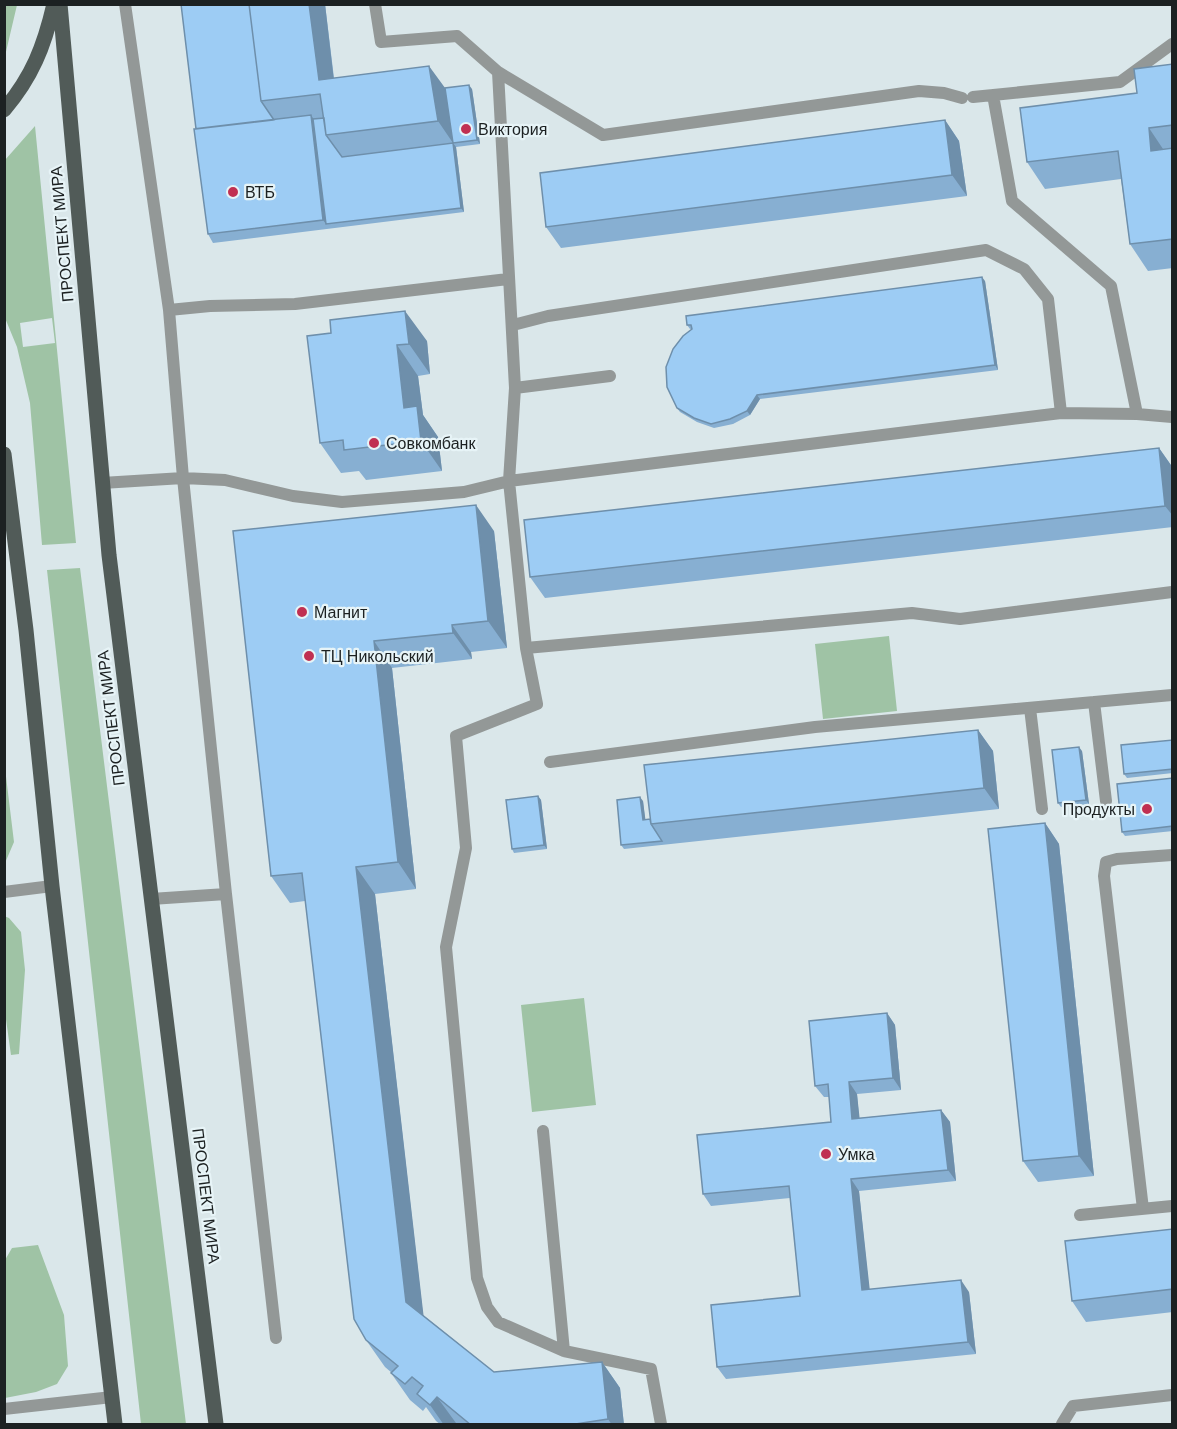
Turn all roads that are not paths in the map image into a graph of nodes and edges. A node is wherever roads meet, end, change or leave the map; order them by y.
1 (54, 4) edge
2 (60, 4) edge
3 (125, 4) edge
4 (375, 4) edge
5 (1173, 44) edge
6 (498, 72) junction
7 (993, 95) junction
8 (4, 110) edge
9 (508, 279) junction
10 (169, 310) junction
11 (513, 325) junction
12 (610, 376) dead end
13 (515, 388) junction
14 (1061, 413) junction
15 (1137, 414) junction
16 (1173, 417) edge
17 (4, 454) edge
18 (183, 478) junction
19 (509, 481) junction
20 (102, 483) junction
21 (1173, 592) edge
22 (526, 648) junction
23 (1173, 695) edge
24 (1094, 702) junction
25 (1030, 708) junction
26 (550, 762) dead end
27 (1106, 801) dead end
28 (1042, 809) dead end
29 (1173, 855) edge
30 (52, 886) junction
31 (4, 892) edge
32 (226, 894) junction
33 (151, 899) junction
34 (543, 1131) dead end
35 (1173, 1206) edge
36 (1143, 1209) junction
37 (1080, 1215) dead end
38 (276, 1338) dead end
39 (564, 1351) junction
40 (1173, 1395) edge
41 (112, 1397) junction
42 (4, 1409) edge
43 (115, 1425) edge
44 (216, 1425) edge
45 (661, 1425) edge
46 (1062, 1425) edge

1 - 8 main road
2 - 20 main road, ПРОСПЕКТ МИРА
3 - 10 lane
4 - 6 lane
5 - 7 lane
6 - 7 lane
6 - 9 lane
7 - 15 lane
9 - 10 lane
9 - 11 lane
10 - 18 lane
11 - 13 lane
11 - 14 lane
12 - 13 lane
13 - 19 lane
14 - 15 lane
14 - 19 lane
15 - 16 lane
17 - 30 main road
18 - 19 lane
18 - 20 lane
18 - 32 lane
19 - 22 lane
20 - 33 main road, ПРОСПЕКТ МИРА
21 - 22 lane
22 - 39 lane
23 - 24 lane
24 - 25 lane
24 - 27 lane
25 - 26 lane
25 - 28 lane
29 - 36 lane
30 - 31 lane
30 - 41 main road
32 - 33 lane
32 - 38 lane
33 - 44 main road, ПРОСПЕКТ МИРА
34 - 39 lane
35 - 36 lane
36 - 37 lane
39 - 45 lane
40 - 46 lane
41 - 42 lane
41 - 43 main road

